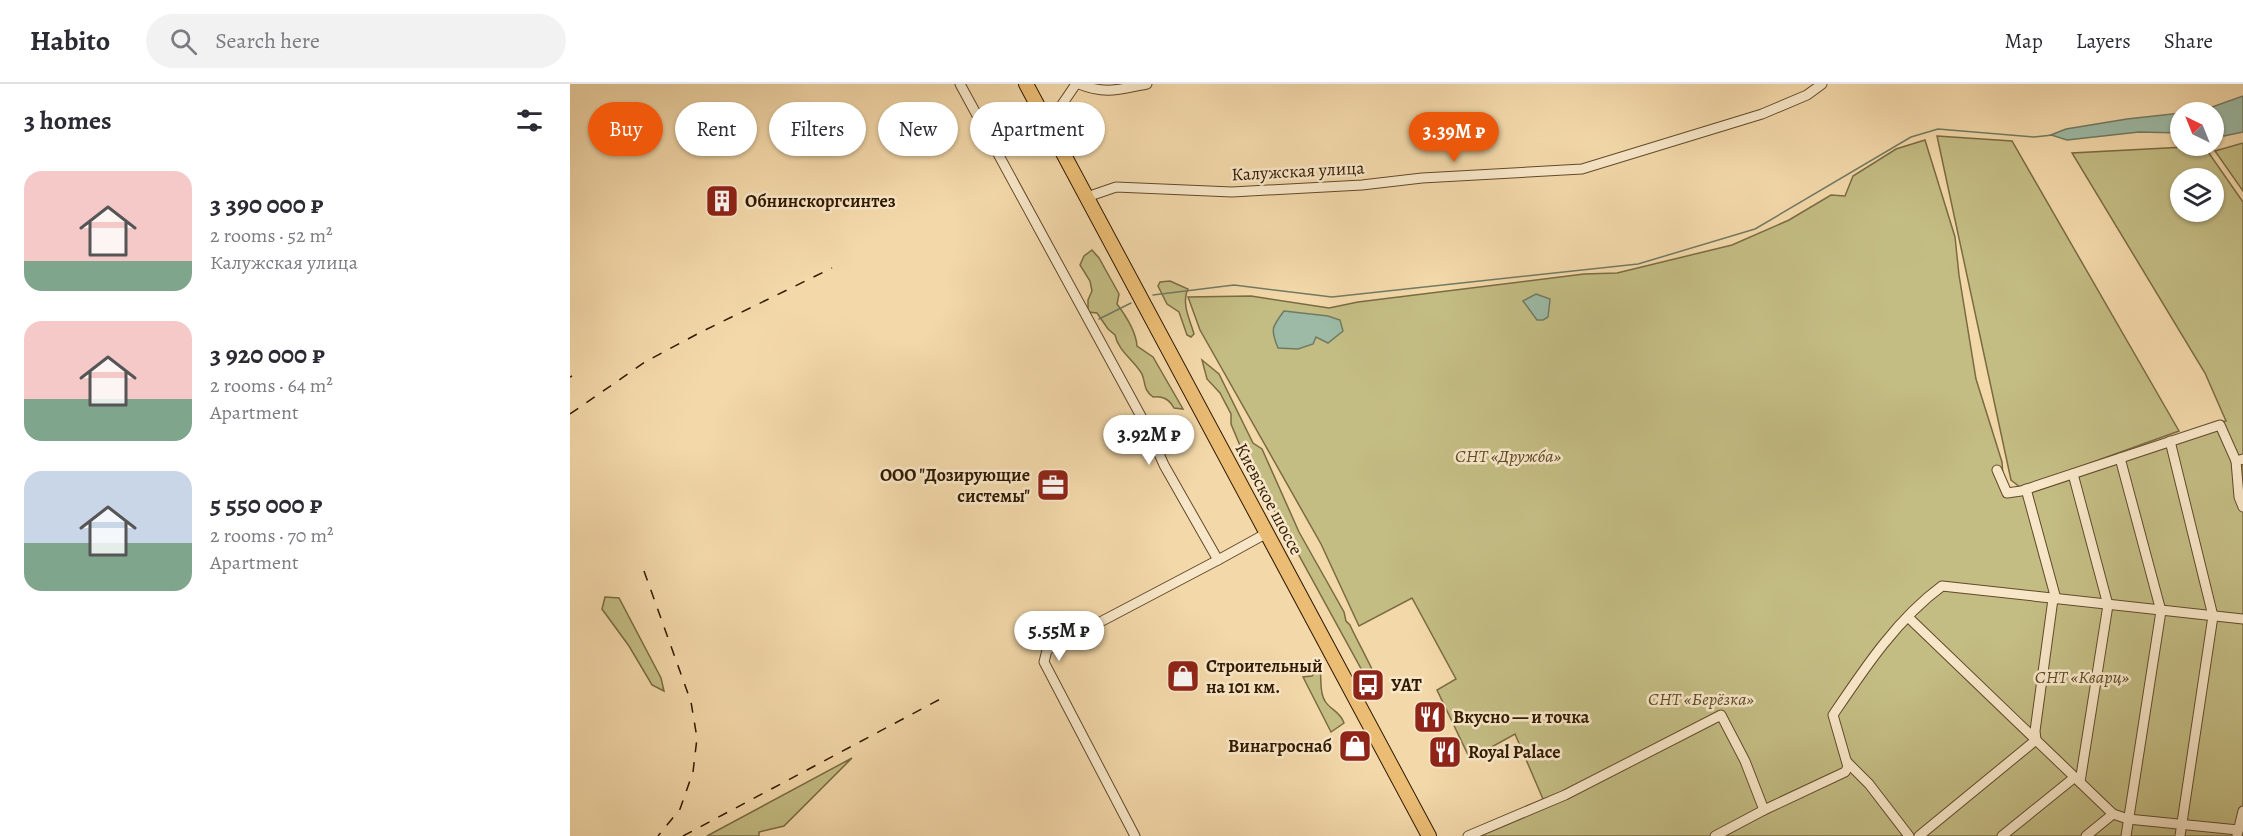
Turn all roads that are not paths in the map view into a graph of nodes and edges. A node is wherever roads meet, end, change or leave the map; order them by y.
1 (960, 84) edge
2 (1026, 84) edge
3 (1078, 84) edge
4 (1147, 84) edge
5 (1822, 84) edge
6 (1036, 102) edge
7 (1065, 102) edge
8 (1065, 156) edge
9 (1087, 197) junction
10 (2170, 441) junction
11 (2120, 458) junction
12 (2240, 460) edge
13 (1997, 470) dead end
14 (2073, 474) junction
15 (2026, 489) junction
16 (2243, 507) edge
17 (1268, 533) junction
18 (1218, 560) junction
19 (2054, 599) junction
20 (2108, 605) junction
21 (2161, 611) junction
22 (2213, 616) junction
23 (1908, 617) junction
24 (2243, 619) edge
25 (2036, 740) junction
26 (1847, 762) junction
27 (2078, 780) junction
28 (1764, 810) junction
29 (2243, 811) edge
30 (2113, 814) junction
31 (2128, 819) junction
32 (2182, 825) junction
33 (2240, 834) edge
34 (1135, 836) edge
35 (1429, 836) edge
36 (1468, 836) edge
37 (1715, 836) edge
38 (1909, 836) edge
39 (1919, 836) edge
40 (2002, 836) edge
41 (2085, 836) edge
42 (2126, 836) edge
43 (2180, 836) edge

1 - 18 street
2 - 6 highway, Киевское шоссе
3 - 4 street
3 - 7 street
5 - 9 street, Калужская улица
8 - 9 highway, Киевское шоссе
9 - 17 highway, Киевское шоссе
10 - 11 street
10 - 12 street
10 - 22 street
11 - 14 street
11 - 21 street
12 - 16 street
13 - 15 street
14 - 15 street
14 - 20 street
15 - 19 street
17 - 18 street
17 - 35 highway, Киевское шоссе
18 - 34 street
19 - 20 street
19 - 23 street
19 - 25 street
20 - 21 street
20 - 27 street
21 - 22 street
21 - 31 street
22 - 24 street
22 - 32 street
23 - 25 street
23 - 26 street
25 - 27 street
25 - 39 street
26 - 28 street
26 - 38 street
27 - 30 street
27 - 40 street
28 - 36 street
28 - 37 street
29 - 33 street
30 - 31 street
30 - 41 street
31 - 32 street
31 - 42 street
32 - 33 street
32 - 43 street

